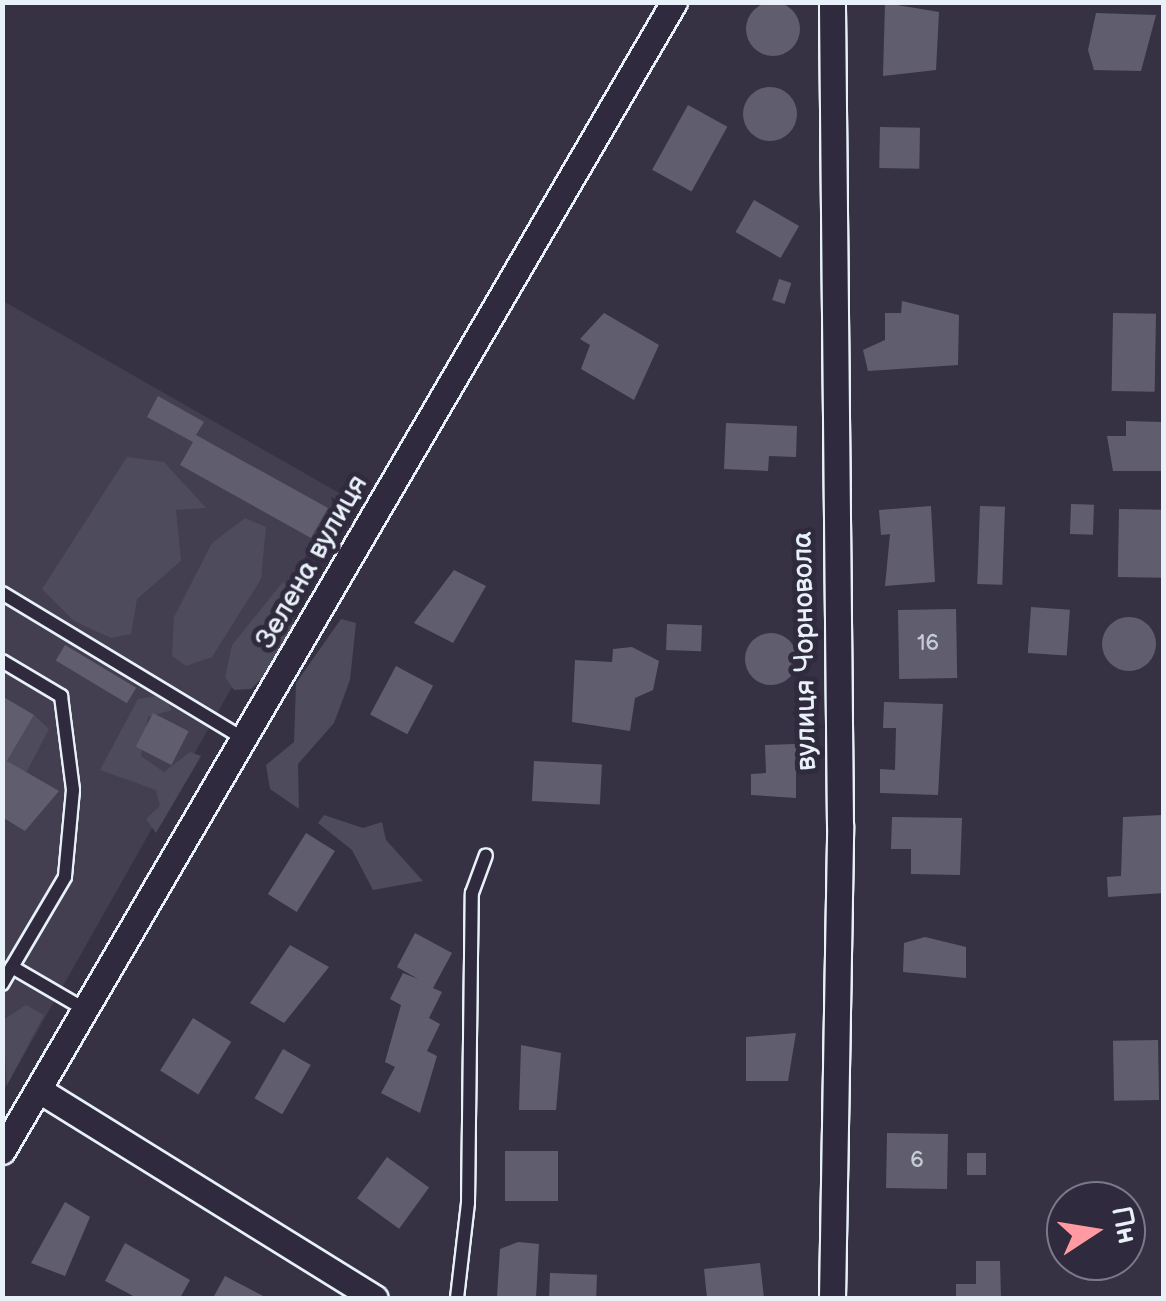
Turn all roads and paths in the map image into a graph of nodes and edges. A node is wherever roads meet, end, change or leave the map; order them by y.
1 (674, 2) edge
2 (832, 2) edge
3 (2, 593) edge
4 (2, 661) edge
5 (246, 739) junction
6 (486, 855) dead end
7 (12, 968) junction
8 (2, 984) edge
9 (86, 1010) junction
10 (39, 1090) junction
11 (2, 1151) edge
12 (375, 1298) edge
13 (456, 1298) edge
14 (832, 1298) edge

1 - 5 street, Зелена вулиця
2 - 14 street, вулиця Чорновола
3 - 5 lane
4 - 7 lane
5 - 9 street, Зелена вулиця
6 - 13 lane
7 - 8 lane
7 - 9 lane
9 - 10 street, Зелена вулиця
10 - 11 street, Зелена вулиця
10 - 12 street

